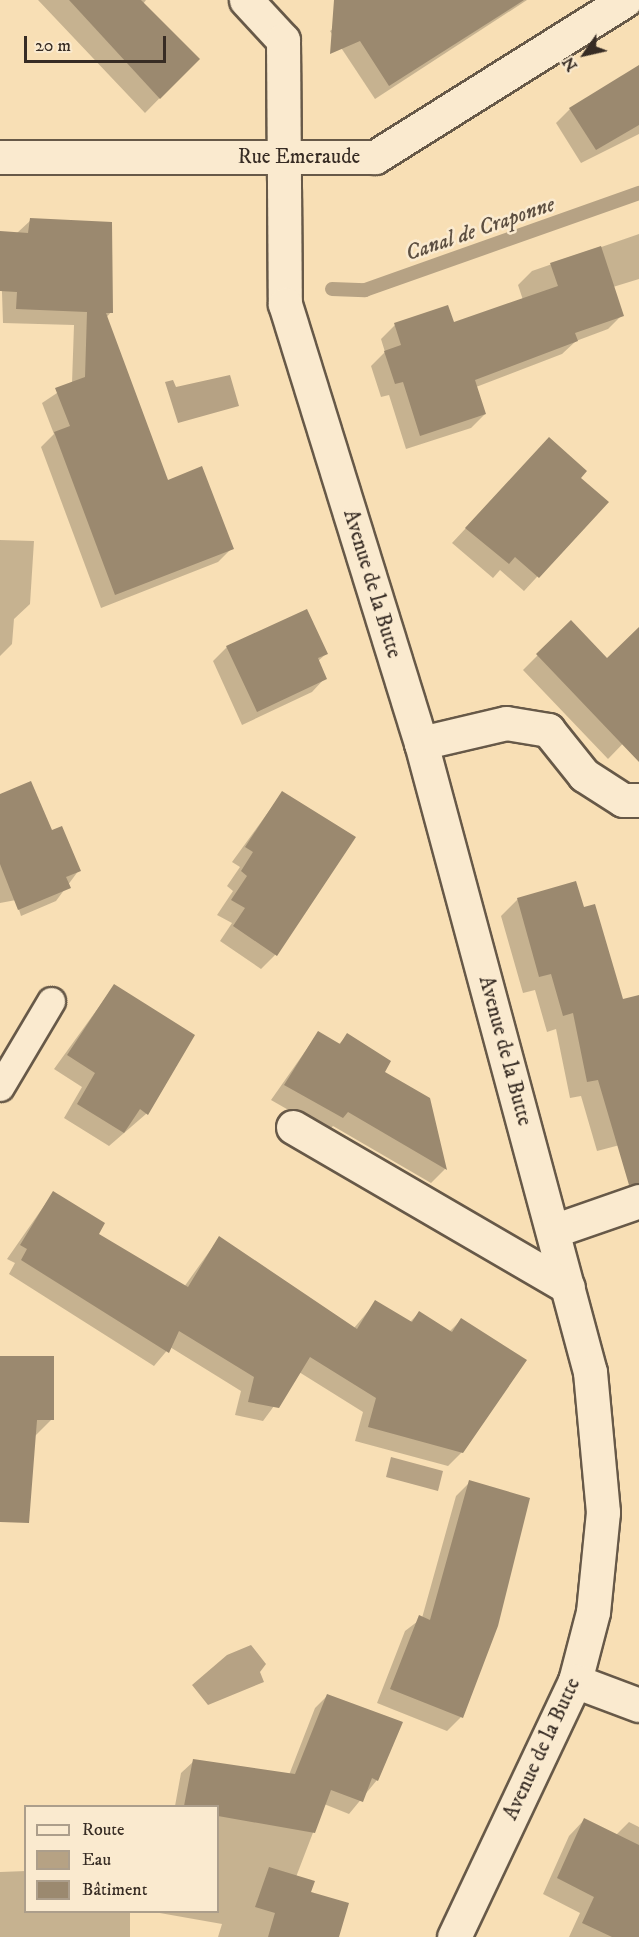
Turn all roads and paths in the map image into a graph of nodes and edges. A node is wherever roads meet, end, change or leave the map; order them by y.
1 (246, 0) edge
2 (625, 0) edge
3 (281, 156) junction
4 (0, 157) edge
5 (422, 743) junction
6 (639, 800) edge
7 (51, 1001) dead end
8 (0, 1087) edge
9 (293, 1127) dead end
10 (639, 1201) edge
11 (553, 1231) junction
12 (568, 1287) junction
13 (575, 1681) junction
14 (639, 1705) edge
15 (454, 1937) edge

1 - 3 street, Avenue de la Butte
2 - 3 street, Rue Emeraude
3 - 4 street, Rue Emeraude
3 - 5 street, Avenue de la Butte
5 - 6 street
5 - 11 street, Avenue de la Butte
7 - 8 lane
9 - 12 street
10 - 11 street
11 - 12 street, Avenue de la Butte
12 - 13 street, Avenue de la Butte
13 - 14 street
13 - 15 street, Avenue de la Butte

